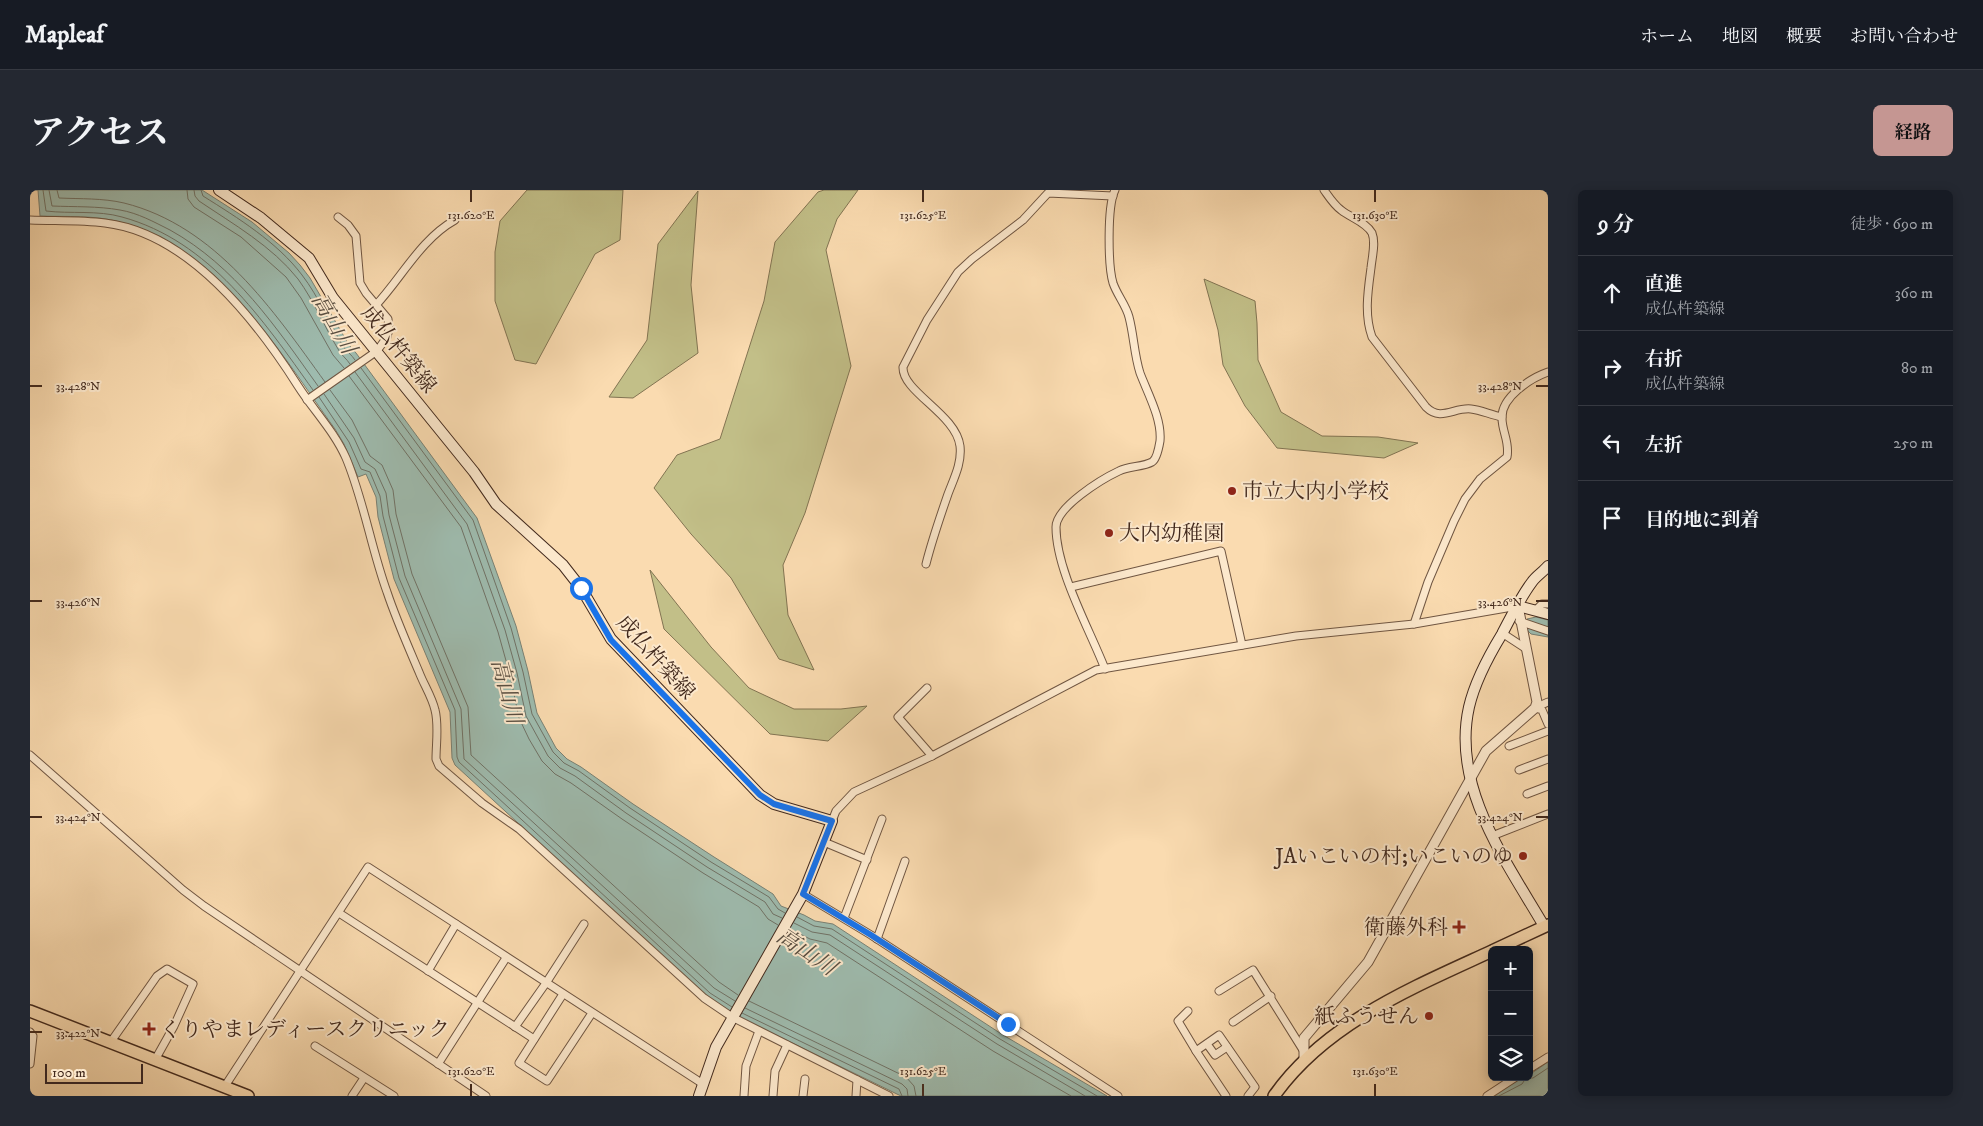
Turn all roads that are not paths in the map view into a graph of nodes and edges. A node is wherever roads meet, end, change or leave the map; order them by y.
1 (219, 190) edge
2 (1324, 190) edge
3 (1114, 193) edge
4 (338, 217) dead end
5 (30, 220) edge
6 (455, 220) dead end
7 (376, 305) junction
8 (377, 351) junction
9 (1548, 372) edge
10 (307, 400) junction
11 (1502, 417) junction
12 (926, 564) dead end
13 (1548, 566) edge
14 (1071, 587) junction
15 (1548, 604) edge
16 (1518, 606) junction
17 (1536, 610) junction
18 (1548, 614) edge
19 (1520, 622) junction
20 (1414, 624) junction
21 (1548, 631) edge
22 (1502, 633) junction
23 (1242, 645) junction
24 (1525, 648) junction
25 (1105, 669) junction
26 (927, 688) dead end
27 (1548, 702) edge
28 (1535, 708) junction
29 (1548, 724) edge
30 (1548, 731) edge
31 (1508, 746) dead end
32 (30, 754) edge
33 (932, 756) junction
34 (1548, 759) edge
35 (1519, 770) dead end
36 (1469, 779) junction
37 (1548, 786) edge
38 (1527, 794) dead end
39 (1548, 814) edge
40 (882, 819) dead end
41 (832, 821) junction
42 (1492, 836) junction
43 (824, 842) junction
44 (867, 860) junction
45 (905, 862) dead end
46 (803, 894) junction
47 (339, 913) junction
48 (844, 918) junction
49 (456, 924) junction
50 (584, 924) dead end
51 (1546, 926) edge
52 (877, 939) junction
53 (1502, 946) edge
54 (1488, 952) edge
55 (506, 958) junction
56 (428, 971) junction
57 (300, 972) junction
58 (546, 983) junction
59 (1219, 991) dead end
60 (563, 994) junction
61 (1271, 996) junction
62 (478, 1003) junction
63 (30, 1011) edge
64 (1188, 1011) dead end
65 (592, 1013) junction
66 (732, 1017) junction
67 (1232, 1022) dead end
68 (515, 1027) junction
69 (758, 1031) junction
70 (30, 1032) edge
71 (534, 1039) junction
72 (110, 1043) junction
73 (1207, 1044) junction
74 (786, 1045) junction
75 (315, 1046) dead end
76 (1227, 1047) junction
77 (1196, 1051) junction
78 (1548, 1057) edge
79 (155, 1060) junction
80 (1304, 1062) junction
81 (30, 1064) edge
82 (438, 1064) junction
83 (1533, 1066) edge
84 (364, 1078) junction
85 (805, 1079) dead end
86 (857, 1080) junction
87 (1510, 1081) edge
88 (703, 1084) junction
89 (225, 1086) junction
90 (248, 1096) edge
91 (352, 1096) edge
92 (394, 1096) edge
93 (486, 1096) edge
94 (699, 1096) edge
95 (744, 1096) edge
96 (773, 1096) edge
97 (803, 1096) edge
98 (856, 1096) edge
99 (889, 1096) edge
100 (1118, 1096) edge
101 (1226, 1096) edge
102 (1248, 1096) edge
103 (1274, 1096) edge
104 (1487, 1096) edge

1 - 8 main road, 成仏杵築線
2 - 11 street
3 - 12 street
3 - 14 street
4 - 7 street
5 - 10 street
6 - 7 street
7 - 8 street
8 - 10 street
8 - 41 main road, 成仏杵築線
9 - 11 street
10 - 66 street
11 - 20 street
13 - 16 main road
14 - 23 street
14 - 25 street
15 - 17 street
16 - 17 main road
16 - 19 street
16 - 20 street
16 - 22 main road
17 - 18 main road
19 - 21 street
19 - 24 street
20 - 23 street
22 - 24 street
22 - 36 main road
23 - 25 street
24 - 28 street
25 - 33 street
26 - 33 street
27 - 28 street
28 - 29 street
28 - 36 street
30 - 31 street
32 - 57 street
33 - 41 street
34 - 35 street
36 - 42 main road
36 - 80 street
37 - 38 street
39 - 42 street
40 - 44 street
41 - 43 main road
42 - 51 main road
43 - 44 street
43 - 46 main road
44 - 48 street
45 - 52 street
46 - 48 street
46 - 66 main road
47 - 49 street
47 - 56 street
47 - 57 street
48 - 52 street
49 - 55 street
49 - 56 street
50 - 58 street
51 - 53 main road
52 - 100 street
54 - 80 main road
55 - 58 street
55 - 62 street
56 - 62 street
57 - 82 street
57 - 89 street
58 - 60 street
58 - 68 street
59 - 61 street
60 - 65 street
60 - 71 street
61 - 67 street
61 - 80 street
62 - 68 street
62 - 82 street
63 - 72 main road
64 - 77 street
65 - 71 street
65 - 88 street
66 - 69 street
66 - 88 main road
68 - 71 street
69 - 74 street
69 - 95 street
70 - 81 street
72 - 79 main road
72 - 79 street
73 - 76 street
73 - 76 street
73 - 77 street
74 - 86 street
74 - 96 street
75 - 84 street
76 - 102 street
77 - 101 street
78 - 83 street
79 - 89 main road
80 - 103 main road
82 - 93 street
84 - 91 street
84 - 92 street
85 - 97 street
86 - 98 street
86 - 99 street
87 - 104 street
88 - 94 main road
89 - 90 main road

